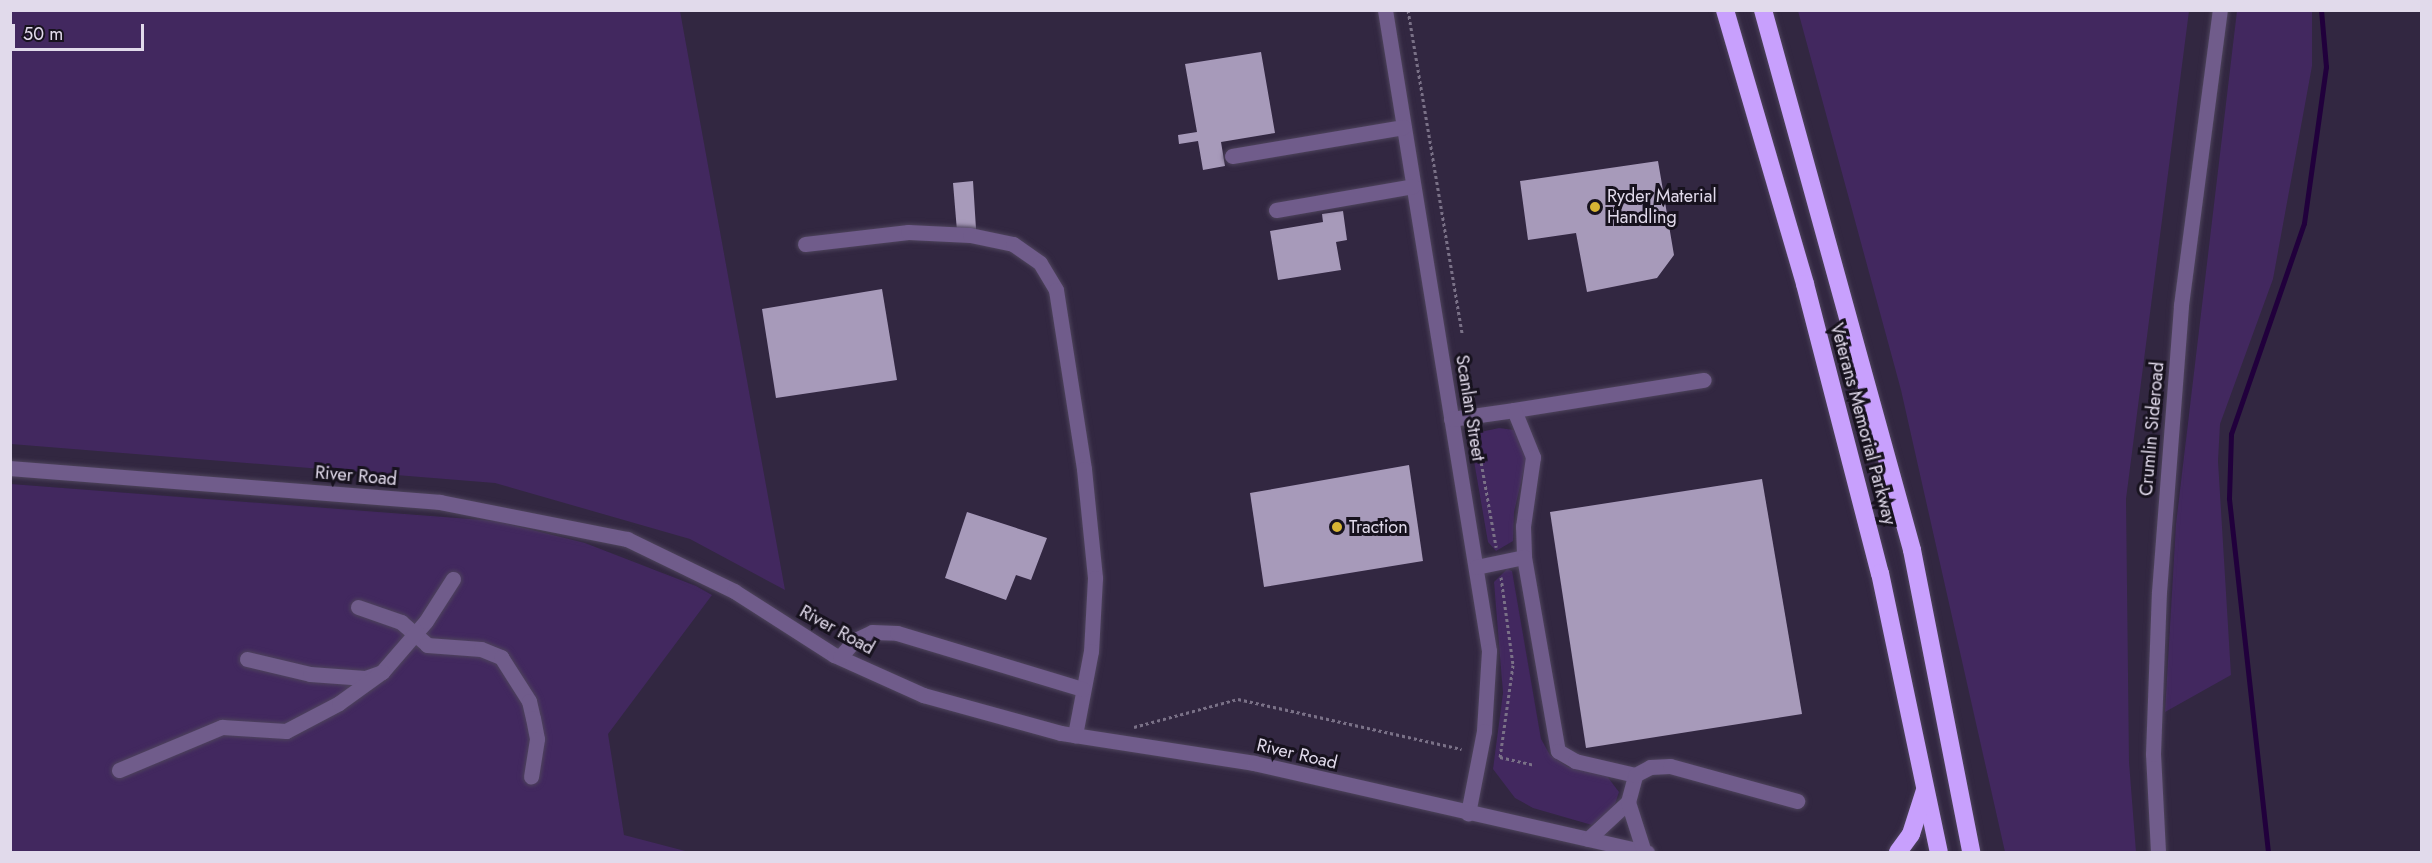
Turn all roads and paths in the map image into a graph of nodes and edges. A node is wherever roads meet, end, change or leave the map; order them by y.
1 (1385, 10) edge
2 (1408, 10) edge
3 (1725, 10) edge
4 (1763, 10) edge
5 (2220, 10) edge
6 (1404, 127) junction
7 (1233, 156) dead end
8 (1413, 186) junction
9 (1276, 210) dead end
10 (805, 244) dead end
11 (1462, 334) dead end
12 (1467, 365) dead end
13 (1704, 380) dead end
14 (1473, 397) dead end
15 (1514, 410) junction
16 (1451, 419) junction
17 (1476, 433) dead end
18 (10, 468) edge
19 (1496, 551) dead end
20 (1524, 557) junction
21 (1476, 567) junction
22 (1500, 572) dead end
23 (453, 579) dead end
24 (358, 607) dead end
25 (414, 635) junction
26 (840, 657) junction
27 (247, 659) dead end
28 (382, 672) junction
29 (1083, 689) junction
30 (1132, 728) dead end
31 (1075, 735) junction
32 (1461, 749) dead end
33 (1534, 765) dead end
34 (119, 770) dead end
35 (1635, 775) junction
36 (531, 777) dead end
37 (1926, 785) junction
38 (1797, 801) dead end
39 (1628, 802) junction
40 (1468, 813) junction
41 (1588, 839) junction
42 (1646, 852) edge
43 (1898, 852) edge
44 (1939, 852) edge
45 (1971, 852) edge
46 (2158, 852) edge

1 - 6 street, Scanlan Street
2 - 11 path
3 - 37 highway, Veterans Memorial Parkway
4 - 45 highway, Veterans Memorial Parkway
5 - 46 street, Crumlin Sideroad
6 - 7 street
6 - 8 street, Scanlan Street
8 - 9 street
8 - 16 street, Scanlan Street
10 - 29 street
12 - 14 path
13 - 15 street
15 - 16 street
15 - 20 street
16 - 21 street, Scanlan Street
17 - 19 path
18 - 26 street, River Road
20 - 21 street
20 - 35 street
21 - 40 street, Scanlan Street
22 - 33 path
23 - 25 street
24 - 25 street
25 - 28 street
25 - 36 street
26 - 29 street
26 - 31 street, River Road
27 - 28 street
28 - 34 street
29 - 31 street
30 - 32 path
31 - 40 street, River Road
35 - 38 street
35 - 39 street
37 - 43 highway
37 - 44 highway, Veterans Memorial Parkway
39 - 41 street
39 - 42 street
40 - 41 street, River Road
41 - 42 street, River Road

